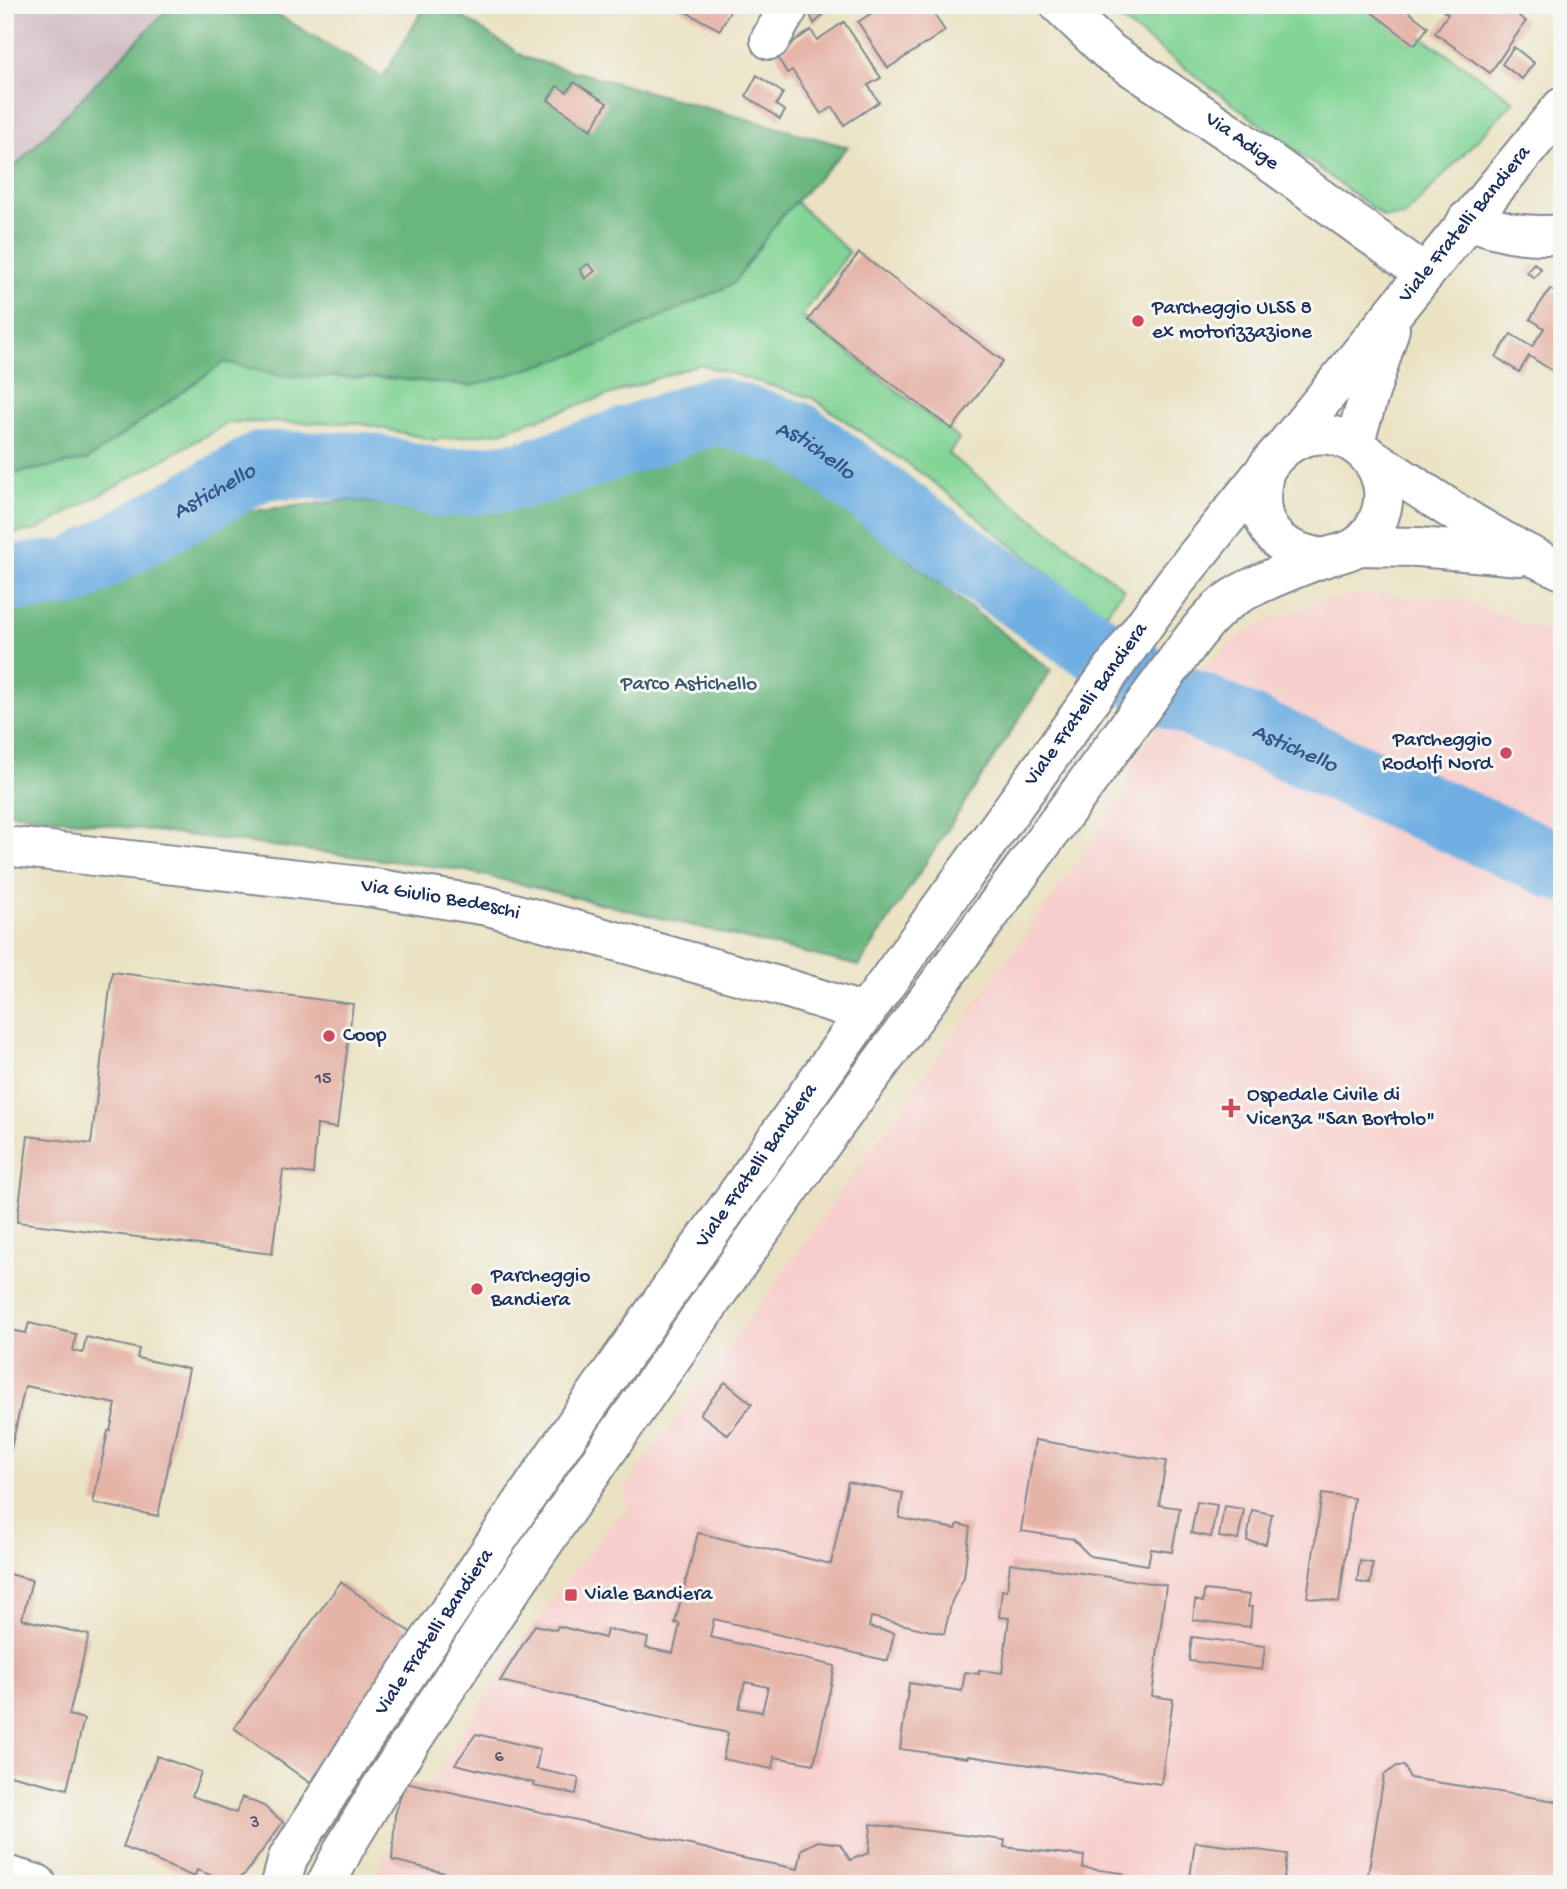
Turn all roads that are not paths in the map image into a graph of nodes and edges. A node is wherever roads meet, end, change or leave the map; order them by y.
1 (790, 5) edge
2 (1060, 5) edge
3 (769, 40) dead end
4 (1562, 107) edge
5 (1467, 220) junction
6 (1562, 234) edge
7 (1425, 274) junction
8 (1396, 311) junction
9 (1361, 449) junction
10 (1276, 458) junction
11 (1341, 552) junction
12 (1547, 564) edge
13 (5, 846) edge
14 (865, 1013) junction
15 (5, 1875) edge
16 (277, 1875) edge
17 (37, 1884) edge
18 (326, 1884) edge

1 - 3 main road
2 - 7 main road, Via Adige
4 - 5 main road, Viale Fratelli Bandiera
5 - 6 main road
5 - 7 main road, Viale Fratelli Bandiera
7 - 8 main road, Viale Fratelli Bandiera
8 - 9 main road, Viale Fratelli Bandiera
8 - 10 main road, Viale Fratelli Bandiera
9 - 10 main road
9 - 11 main road
9 - 12 main road
10 - 11 main road
10 - 14 main road, Viale Fratelli Bandiera
11 - 12 main road
11 - 18 main road, Viale Fratelli Bandiera
13 - 14 main road, Via Giulio Bedeschi
14 - 16 main road, Viale Fratelli Bandiera
15 - 17 main road

